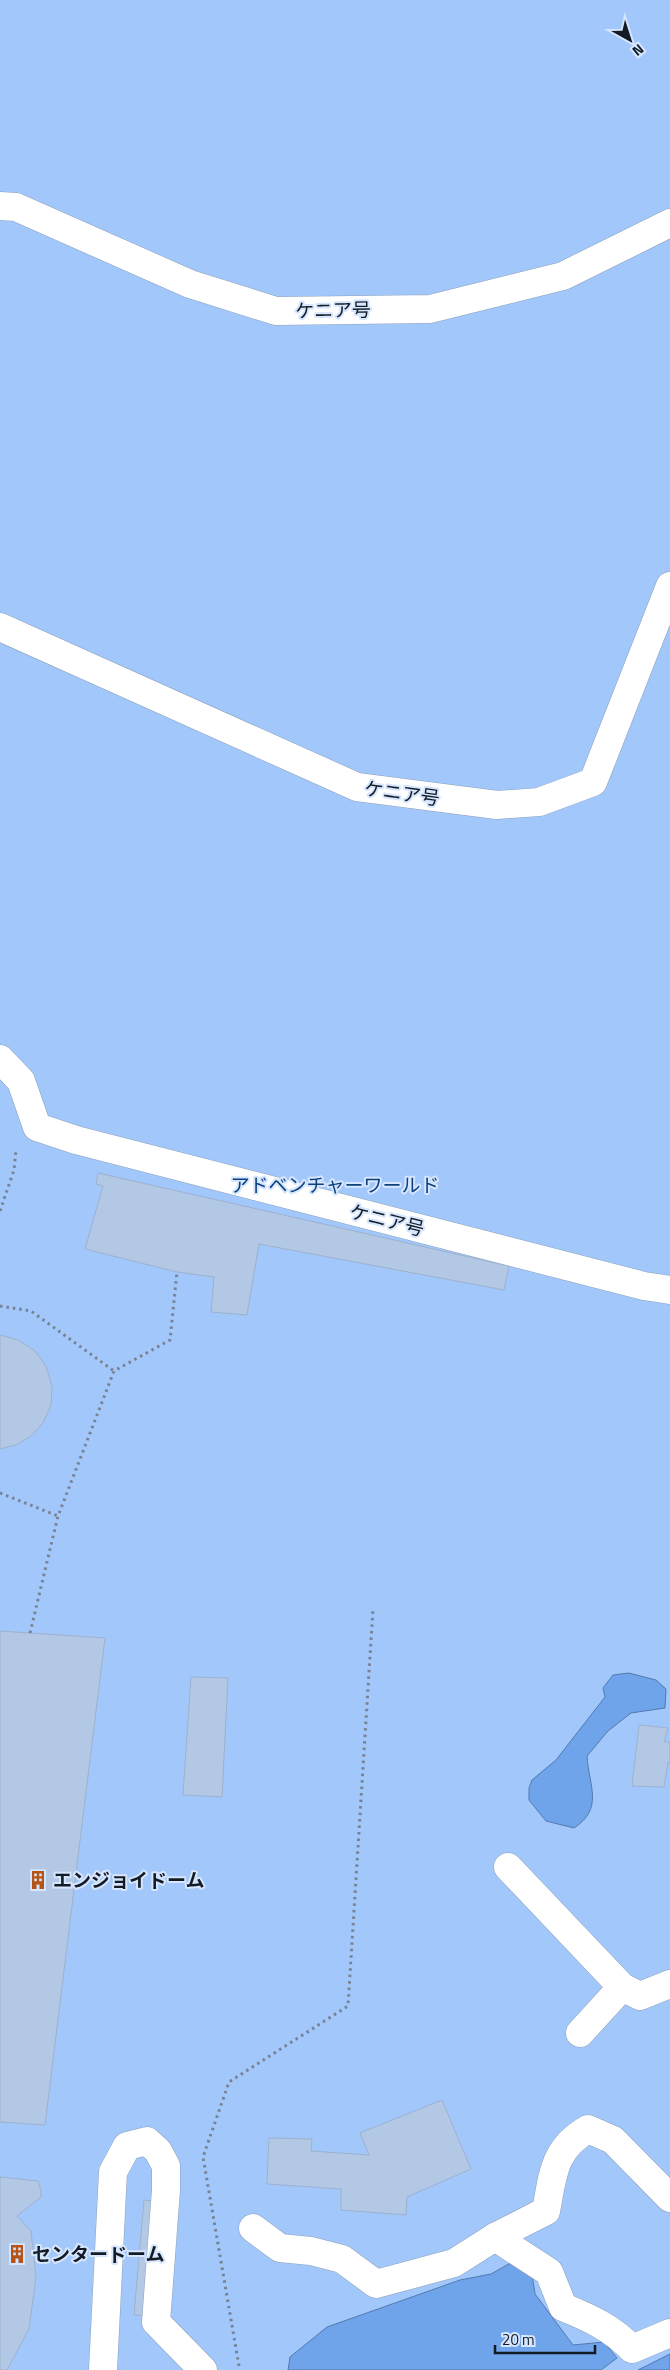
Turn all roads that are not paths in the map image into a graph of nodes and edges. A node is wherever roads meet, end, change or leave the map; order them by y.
1 (0, 206) edge
2 (670, 223) edge
3 (670, 586) edge
4 (0, 627) edge
5 (0, 1059) edge
6 (670, 1290) edge
7 (508, 1866) dead end
8 (670, 1984) edge
9 (622, 1986) junction
10 (580, 2033) dead end
11 (668, 2194) edge
12 (253, 2228) dead end
13 (495, 2237) junction
14 (670, 2333) edge
15 (103, 2370) edge
16 (203, 2370) edge

1 - 2 lane, ケニア号
3 - 4 lane, ケニア号
5 - 6 lane, ケニア号
7 - 9 lane
8 - 9 lane
9 - 10 lane
11 - 13 lane
12 - 13 lane
13 - 14 lane
15 - 16 lane

